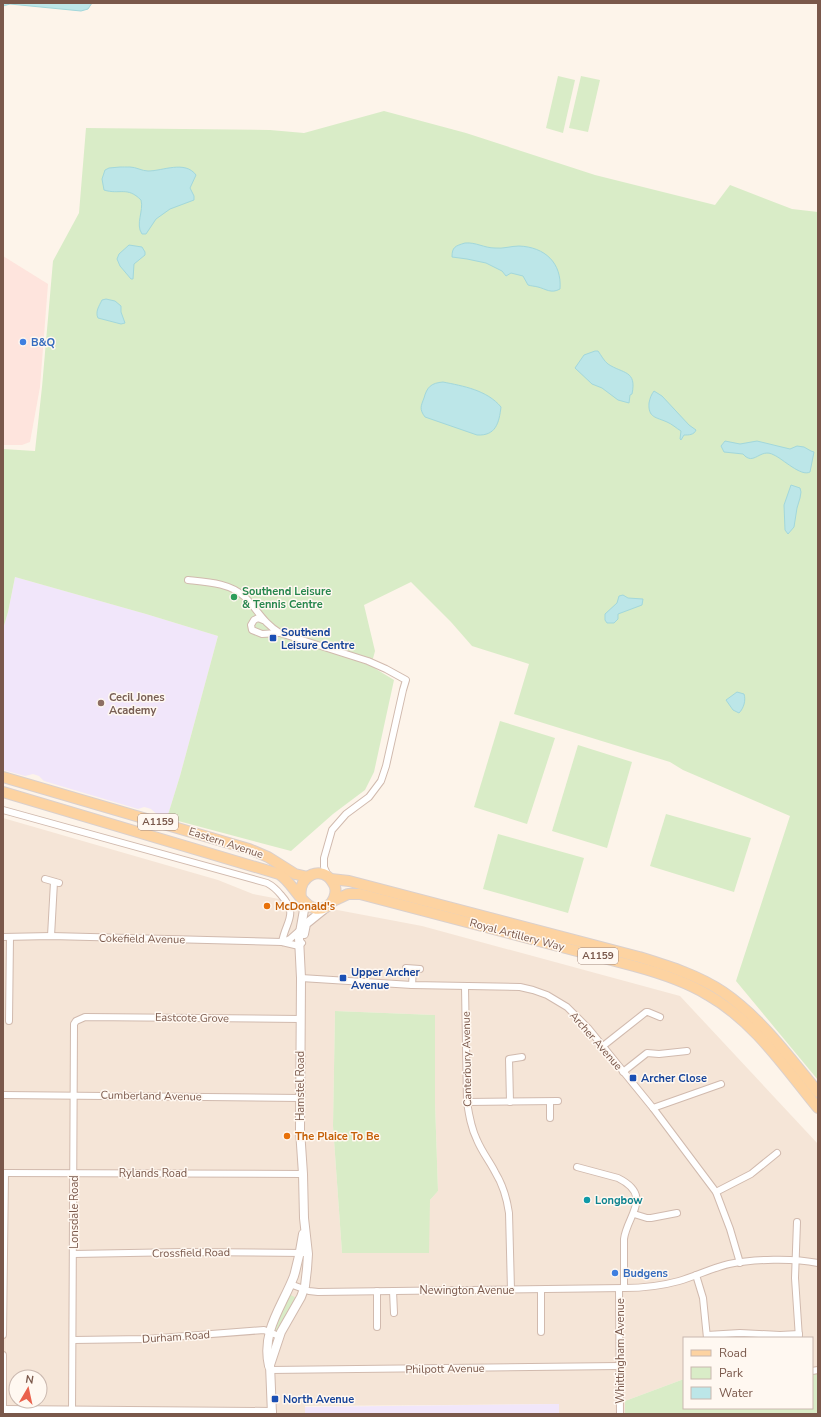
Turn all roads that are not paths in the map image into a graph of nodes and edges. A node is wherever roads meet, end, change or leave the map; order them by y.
1 (188, 580) dead end
2 (263, 620) junction
3 (280, 633) junction
4 (3, 776) edge
5 (3, 792) edge
6 (3, 810) edge
7 (324, 858) junction
8 (309, 876) junction
9 (329, 878) junction
10 (45, 880) dead end
11 (302, 898) junction
12 (331, 903) junction
13 (302, 932) junction
14 (51, 936) junction
15 (3, 937) edge
16 (10, 937) junction
17 (282, 942) junction
18 (299, 946) junction
19 (406, 968) dead end
20 (301, 978) junction
21 (412, 985) junction
22 (465, 987) junction
23 (85, 1017) joint
24 (660, 1017) dead end
25 (300, 1019) junction
26 (9, 1021) dead end
27 (603, 1046) junction
28 (687, 1051) dead end
29 (522, 1056) dead end
30 (623, 1072) junction
31 (721, 1084) dead end
32 (818, 1092) edge
33 (3, 1095) edge
34 (73, 1096) junction
35 (300, 1098) junction
36 (558, 1101) dead end
37 (466, 1102) junction
38 (510, 1102) junction
39 (550, 1102) junction
40 (653, 1108) junction
41 (818, 1108) edge
42 (550, 1118) dead end
43 (777, 1153) dead end
44 (577, 1167) dead end
45 (4, 1173) edge
46 (74, 1174) junction
47 (303, 1174) junction
48 (716, 1192) junction
49 (677, 1213) dead end
50 (634, 1214) junction
51 (797, 1222) dead end
52 (304, 1253) junction
53 (74, 1254) junction
54 (795, 1260) junction
55 (740, 1263) junction
56 (818, 1263) edge
57 (696, 1275) junction
58 (290, 1284) junction
59 (304, 1289) junction
60 (622, 1289) junction
61 (511, 1290) junction
62 (541, 1290) junction
63 (377, 1291) junction
64 (394, 1291) junction
65 (394, 1312) dead end
66 (377, 1327) dead end
67 (269, 1332) junction
68 (542, 1332) dead end
69 (3, 1335) edge
70 (279, 1336) junction
71 (799, 1336) edge
72 (707, 1337) edge
73 (73, 1340) junction
74 (3, 1355) edge
75 (620, 1366) junction
76 (270, 1370) junction
77 (3, 1373) edge
78 (3, 1410) edge
79 (72, 1412) edge
80 (272, 1413) edge
81 (620, 1414) edge

1 - 2 street
2 - 3 street
2 - 3 street
3 - 7 street
4 - 8 main road, Eastern Avenue / A1159
5 - 11 main road, Eastern Avenue / A1159
6 - 17 street
7 - 8 street
7 - 9 street
8 - 9 main road, Eastern Avenue
8 - 11 main road
9 - 12 main road
9 - 32 main road, Royal Artillery Way / A1159
10 - 14 street
11 - 12 main road, Eastern Avenue
11 - 13 street, Hamstel Road
12 - 13 street
12 - 41 main road, Royal Artillery Way / A1159
13 - 17 street
13 - 18 street, Hamstel Road
13 - 20 street, Hamstel Road
14 - 16 street, Cokefield Avenue
14 - 17 street, Cokefield Avenue
15 - 16 street, Cokefield Avenue
16 - 26 street
17 - 18 street, Cokefield Avenue
18 - 20 street, Hamstel Road
19 - 21 street
20 - 21 street, Archer Avenue
20 - 25 street, Hamstel Road
21 - 22 street, Archer Avenue
22 - 27 street, Archer Avenue
22 - 37 street, Canterbury Avenue
23 - 25 street, Eastcote Grove
23 - 34 street, Lonsdale Road
24 - 27 street
25 - 35 street, Hamstel Road
27 - 30 street, Archer Avenue
28 - 30 street
29 - 38 street
30 - 40 street, Archer Avenue
31 - 40 street
33 - 34 street, Cumberland Avenue
34 - 35 street, Cumberland Avenue
34 - 46 street, Lonsdale Road
35 - 47 street, Hamstel Road
36 - 39 street
37 - 38 street
37 - 61 street, Canterbury Avenue
38 - 39 street
39 - 42 street
40 - 48 street, Archer Avenue
43 - 48 street
44 - 50 street
45 - 46 street, Rylands Road
45 - 69 street
46 - 47 street, Rylands Road
46 - 53 street, Lonsdale Road
47 - 52 street, Hamstel Road
48 - 55 street, Archer Avenue
49 - 50 street
50 - 60 street, Whittingham Avenue
51 - 54 street
52 - 53 street, Crossfield Road
52 - 58 street, Hamstel Road
52 - 59 street, Hamstel Road
53 - 73 street, Lonsdale Road
54 - 55 street, Newington Avenue
54 - 56 street, Newington Avenue
54 - 71 street
55 - 57 street, Newington Avenue
57 - 60 street, Newington Avenue
57 - 72 street
58 - 59 street, Newington Avenue
58 - 67 street, Hamstel Road
59 - 63 street, Newington Avenue
59 - 70 street, Hamstel Road
60 - 62 street, Newington Avenue
60 - 75 street, Whittingham Avenue
61 - 62 street, Newington Avenue
61 - 64 street, Newington Avenue
62 - 68 street
63 - 64 street, Newington Avenue
63 - 66 street
64 - 65 street
67 - 70 street, Durham Road
67 - 73 street, Durham Road
67 - 76 street, Hamstel Road
70 - 76 street, Hamstel Road
71 - 72 street
73 - 79 street, Lonsdale Road
74 - 77 street
75 - 76 street, Philpott Avenue
75 - 81 street, Whittingham Avenue
76 - 80 street, Hamstel Road
77 - 78 street
78 - 79 street
79 - 80 street

